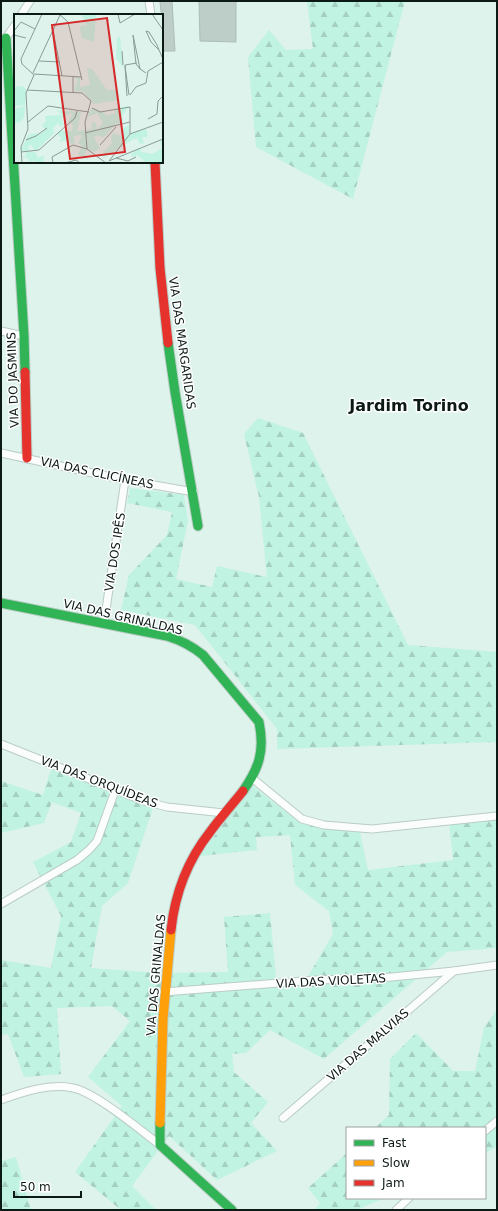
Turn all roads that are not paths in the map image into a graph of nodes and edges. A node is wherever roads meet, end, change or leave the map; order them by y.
1 (30, 1) edge
2 (149, 1) edge
3 (22, 14) edge
4 (151, 14) edge
5 (14, 27) edge
6 (4, 42) edge
7 (155, 163) edge
8 (1, 331) edge
9 (24, 336) junction
10 (1, 453) edge
11 (27, 458) junction
12 (126, 480) junction
13 (194, 492) junction
14 (198, 526) dead end
15 (1, 603) edge
16 (104, 623) junction
17 (1, 744) edge
18 (252, 778) junction
19 (115, 790) junction
20 (224, 813) junction
21 (497, 816) edge
22 (1, 904) edge
23 (497, 965) edge
24 (454, 971) junction
25 (164, 992) junction
26 (1, 1100) edge
27 (283, 1118) dead end
28 (497, 1121) edge
29 (486, 1131) edge
30 (160, 1145) junction
31 (408, 1199) edge
32 (232, 1210) edge
33 (396, 1210) edge

1 - 3 street
2 - 4 street
5 - 6 street
6 - 9 street, VIA DO JASMINS
7 - 13 street, VIA DAS MARGARIDAS
8 - 9 street
9 - 11 street, VIA DO JASMINS
10 - 11 street, VIA DAS CLICÍNEAS
11 - 12 street, VIA DAS CLICÍNEAS
12 - 13 street, VIA DAS CLICÍNEAS
12 - 16 street, VIA DOS IPÊS
13 - 14 street, VIA DAS MARGARIDAS
15 - 16 street, VIA DAS GRINALDAS
16 - 18 street, VIA DAS GRINALDAS
17 - 19 street, VIA DAS ORQUÍDEAS
18 - 20 street, VIA DAS GRINALDAS
18 - 21 street
19 - 20 street, VIA DAS ORQUÍDEAS
19 - 22 street
20 - 25 street, VIA DAS GRINALDAS
23 - 24 street, VIA DAS VIOLETAS
24 - 25 street, VIA DAS VIOLETAS
24 - 27 street, VIA DAS MALVIAS
25 - 30 street, VIA DAS GRINALDAS
26 - 30 street
28 - 29 street
30 - 32 street
31 - 33 street

